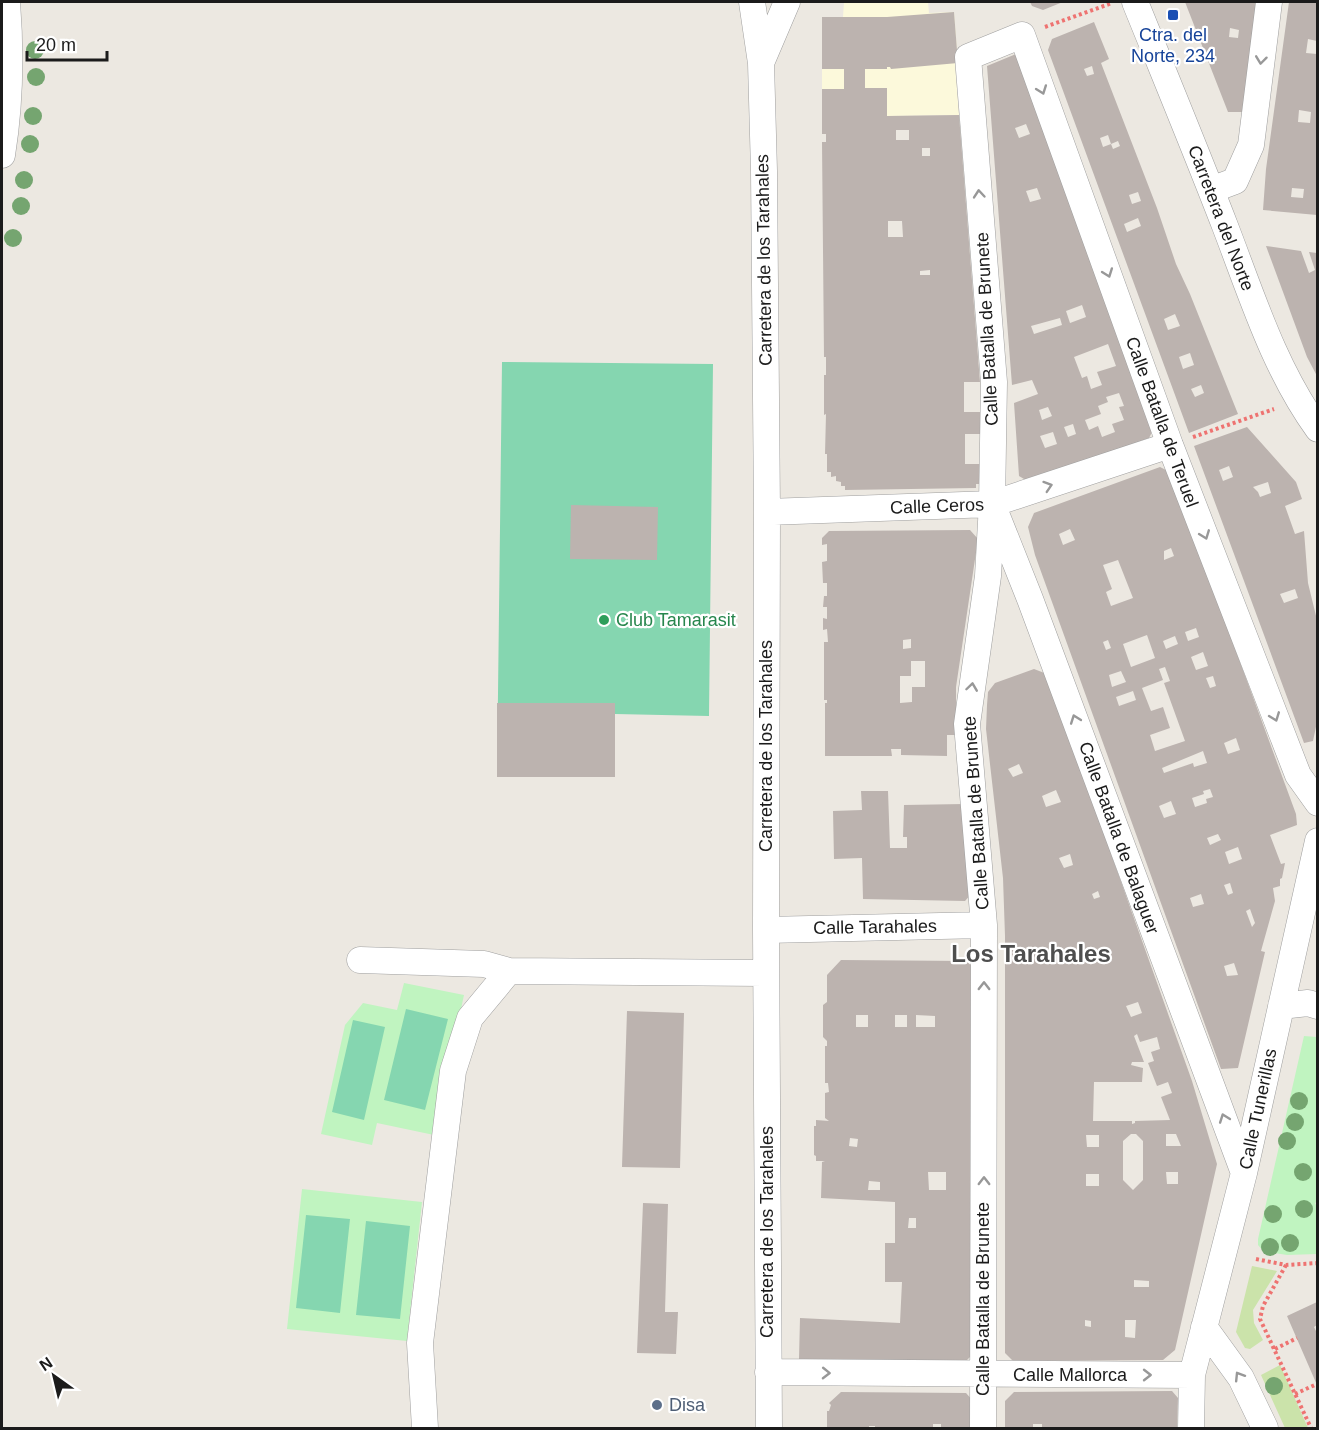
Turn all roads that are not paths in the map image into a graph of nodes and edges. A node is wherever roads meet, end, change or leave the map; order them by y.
1 (7, 2) edge
2 (752, 2) edge
3 (771, 2) edge
4 (787, 2) edge
5 (1135, 2) edge
6 (1269, 2) edge
7 (1022, 35) joint
8 (761, 63) junction
9 (2, 155) edge
10 (1211, 190) junction
11 (1317, 429) edge
12 (1181, 442) junction
13 (992, 504) junction
14 (767, 512) junction
15 (1317, 803) edge
16 (1316, 861) edge
17 (984, 925) junction
18 (766, 930) junction
19 (360, 960) dead end
20 (509, 971) junction
21 (766, 973) junction
22 (1281, 1006) junction
23 (1317, 1006) edge
24 (1244, 1173) junction
25 (1204, 1327) junction
26 (768, 1372) junction
27 (983, 1375) junction
28 (1192, 1376) junction
29 (425, 1428) edge
30 (769, 1428) edge
31 (983, 1428) edge
32 (1191, 1428) edge
33 (1265, 1428) edge

1 - 9 street
2 - 8 street
3 - 8 street
4 - 8 street
5 - 10 street, Carretera del Norte
6 -> 10 street
7 -> 12 street, Calle Batalla de Teruel
13 -> 7 street, Calle Batalla de Brunete
8 - 14 street, Carretera de los Tarahales
10 - 11 street, Carretera del Norte
13 -> 12 street, Calle Ceros
12 -> 15 street, Calle Batalla de Teruel
13 - 14 street, Calle Ceros
17 -> 13 street, Calle Batalla de Brunete
24 -> 13 street, Calle Batalla de Balaguer
14 - 18 street, Carretera de los Tarahales
16 - 22 street, Calle Tunerillas
17 - 18 street, Calle Tarahales
27 -> 17 street, Calle Batalla de Brunete
18 - 21 street, Carretera de los Tarahales
19 - 20 street
20 - 21 street
20 - 29 street
21 - 26 street, Carretera de los Tarahales
22 - 23 street
22 - 24 street, Calle Tunerillas
24 - 25 street, Calle Tunerillas
25 - 28 street, Calle Tunerillas
33 -> 25 street
26 -> 27 street, Calle Mallorca
26 - 30 street, Carretera de los Tarahales
27 -> 28 street, Calle Mallorca
27 - 31 street, Calle Batalla de Brunete
28 - 32 street, Calle Tunerillas

